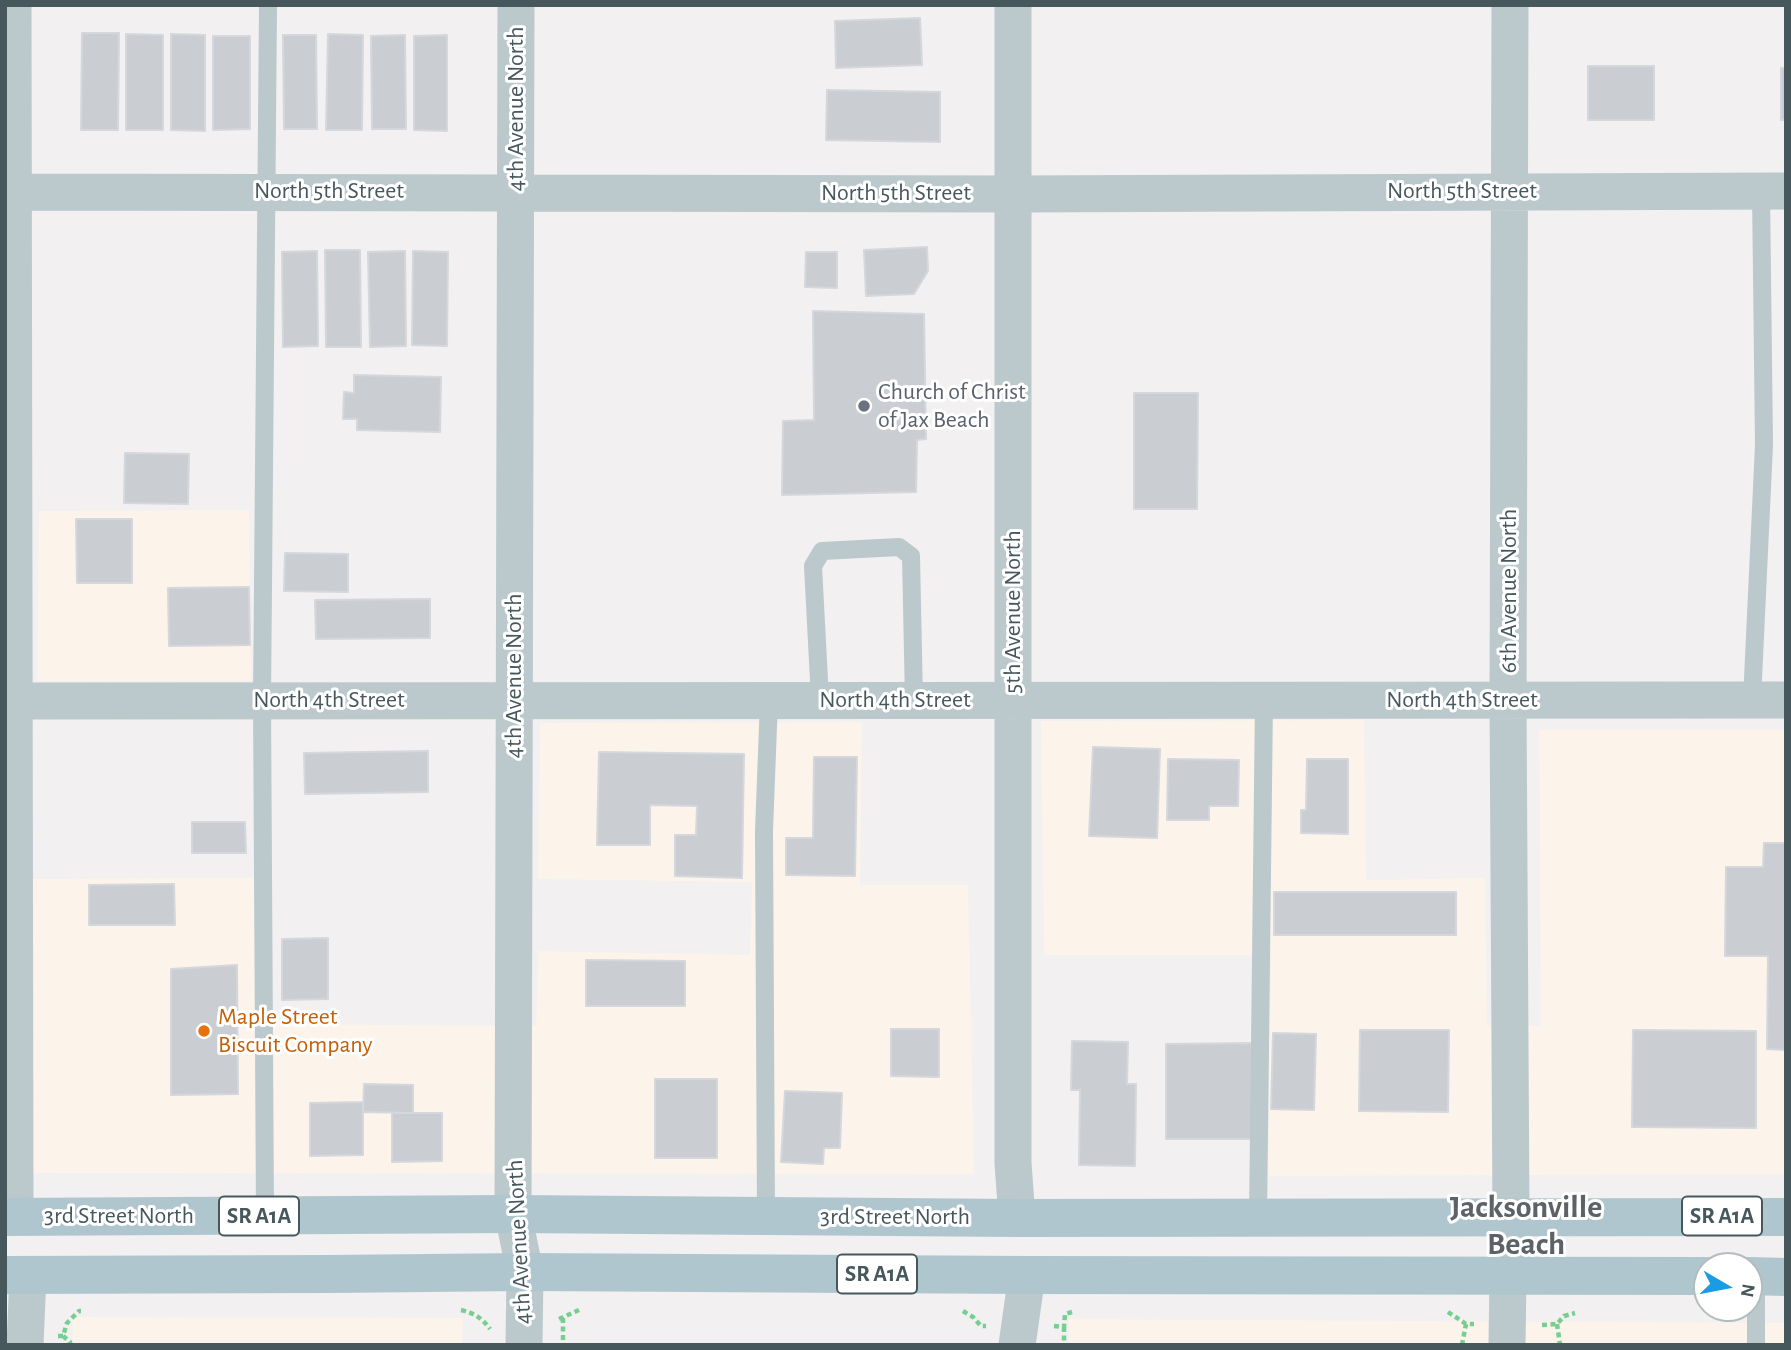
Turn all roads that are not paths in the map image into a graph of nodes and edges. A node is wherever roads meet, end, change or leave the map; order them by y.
1 (13, 5) edge
2 (268, 5) edge
3 (516, 5) edge
4 (1013, 5) edge
5 (1510, 5) edge
6 (1510, 190) junction
7 (266, 191) junction
8 (1773, 191) edge
9 (9, 192) edge
10 (516, 192) junction
11 (1013, 194) junction
12 (262, 700) junction
13 (769, 700) junction
14 (1013, 700) junction
15 (1264, 700) junction
16 (1769, 700) edge
17 (9, 701) edge
18 (514, 701) junction
19 (820, 701) junction
20 (914, 701) junction
21 (1508, 701) junction
22 (513, 1214) junction
23 (265, 1216) junction
24 (766, 1216) junction
25 (1511, 1216) junction
26 (10, 1217) edge
27 (1258, 1217) junction
28 (1786, 1217) edge
29 (1017, 1218) junction
30 (526, 1272) junction
31 (16, 1275) edge
32 (1027, 1275) junction
33 (1508, 1275) junction
34 (1693, 1276) edge
35 (1758, 1322) edge
36 (514, 1333) edge
37 (1019, 1335) edge
38 (1507, 1335) edge
39 (25, 1339) edge
40 (1756, 1345) edge

1 - 9 street
2 - 7 lane
3 - 10 street, 4th Avenue North
4 - 11 street, 5th Avenue North
5 - 6 street, 6th Avenue North
6 - 8 street, North 5th Street
6 - 11 street, North 5th Street
6 - 21 street, 6th Avenue North
7 - 9 street, North 5th Street
7 - 10 street, North 5th Street
7 - 12 lane
8 - 16 lane
9 - 17 street
10 - 11 street, North 5th Street
10 - 18 street, 4th Avenue North
11 - 14 street, 5th Avenue North
12 - 17 street, North 4th Street
12 - 18 street, North 4th Street
12 - 23 lane
13 - 18 street, North 4th Street
13 - 19 street, North 4th Street
13 - 24 lane
14 - 15 street, North 4th Street
14 - 20 street, North 4th Street
14 - 29 street, 5th Avenue North
15 - 21 street, North 4th Street
15 - 27 lane
16 - 21 street, North 4th Street
17 - 26 street
18 - 22 street, 4th Avenue North
19 - 20 street, North 4th Street
19 - 20 lane
21 - 25 street, 6th Avenue North
22 - 23 main road, 3rd Street North / SR A1A
22 - 24 main road, 3rd Street North / SR A1A
22 - 30 street, 4th Avenue North
23 - 26 main road, 3rd Street North / SR A1A
24 - 29 main road, 3rd Street North / SR A1A
25 - 27 main road, 3rd Street North / SR A1A
25 - 28 main road, 3rd Street North / SR A1A
25 - 33 street, 6th Avenue North
27 - 29 main road, 3rd Street North / SR A1A
30 - 31 main road, SR A1A
30 - 32 main road, SR A1A
30 - 36 street, 4th Avenue North
31 - 39 street
32 - 33 main road, SR A1A
32 - 37 street
33 - 34 main road, SR A1A
33 - 38 street, 6th Avenue North
35 - 40 lane

